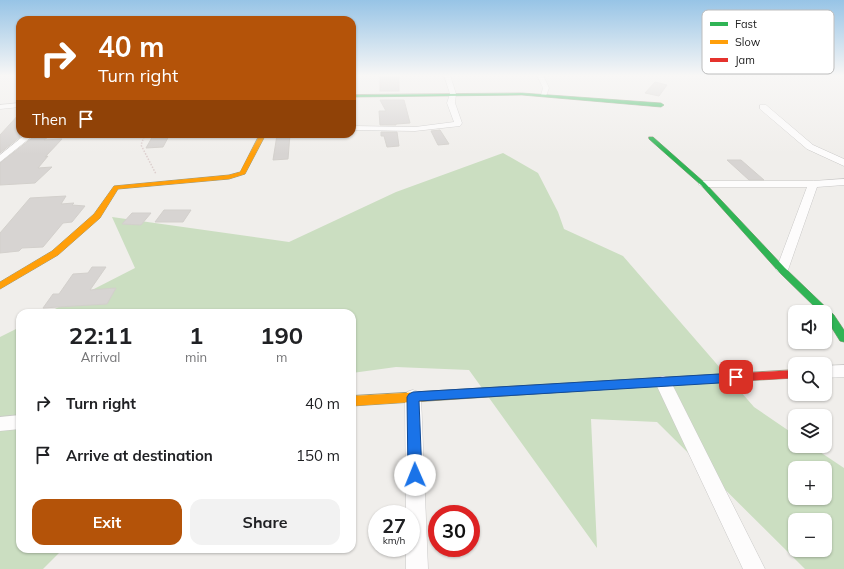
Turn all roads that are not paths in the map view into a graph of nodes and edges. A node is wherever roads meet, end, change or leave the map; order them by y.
1 (451, 102) edge
2 (621, 102) edge
3 (16, 105) edge
4 (661, 105) dead end
5 (0, 107) edge
6 (763, 107) dead end
7 (356, 128) edge
8 (26, 138) edge
9 (261, 138) edge
10 (651, 138) dead end
11 (0, 159) edge
12 (844, 163) edge
13 (844, 182) edge
14 (702, 184) junction
15 (813, 184) junction
16 (782, 270) junction
17 (0, 286) edge
18 (844, 338) edge
19 (844, 371) edge
20 (832, 372) edge
21 (788, 374) edge
22 (664, 382) junction
23 (413, 397) junction
24 (356, 401) edge
25 (16, 422) edge
26 (0, 424) edge
27 (417, 569) edge
28 (754, 569) edge

1 - 7 street
2 - 4 street
3 - 5 street
6 - 12 street
8 - 11 street
9 - 17 street
10 - 14 street
13 - 15 street
14 - 15 street
14 - 16 street
15 - 16 street
16 - 18 street
19 - 20 street
21 - 22 street
22 - 23 street
22 - 28 street
23 - 24 street
23 - 27 street
25 - 26 street

